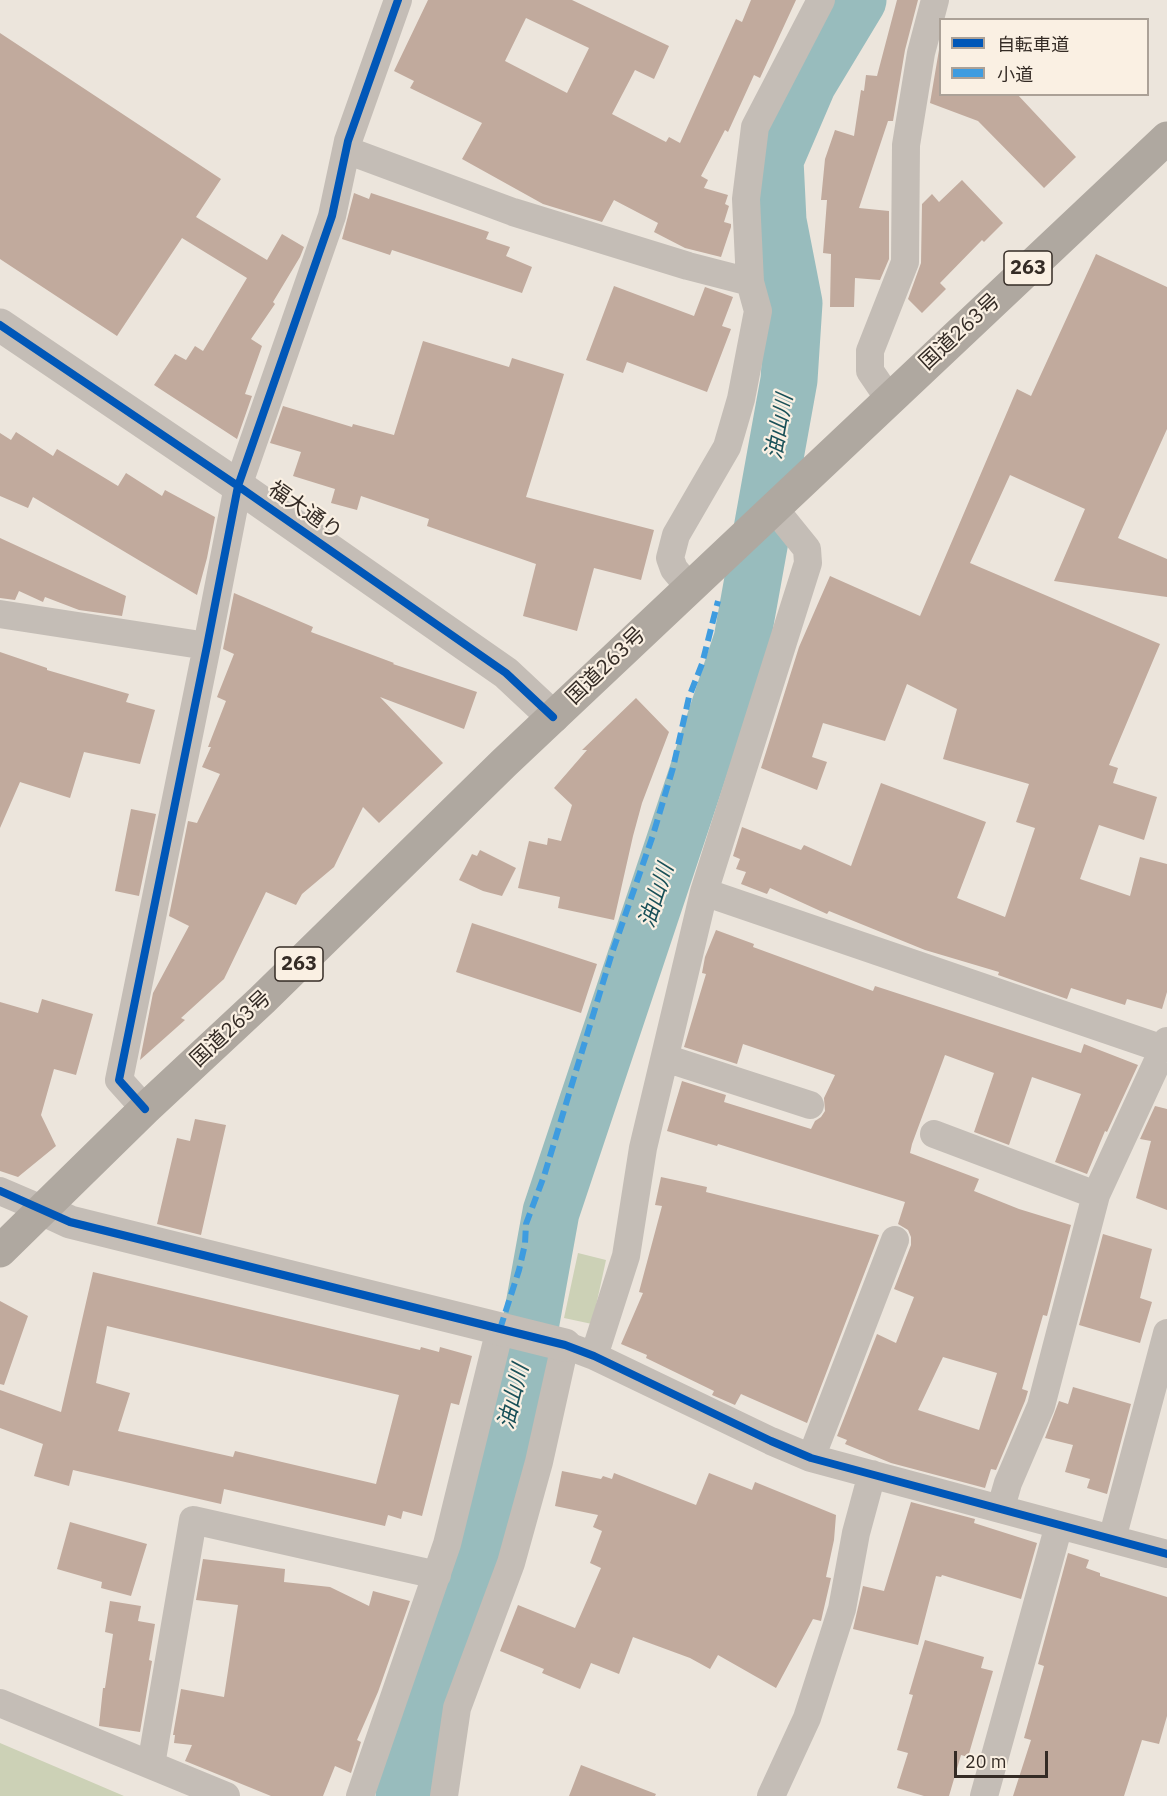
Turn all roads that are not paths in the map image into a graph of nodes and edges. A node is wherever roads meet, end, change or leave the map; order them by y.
1 (398, 0) edge
2 (821, 0) edge
3 (935, 0) edge
4 (1167, 138) edge
5 (346, 150) junction
6 (750, 282) junction
7 (0, 325) edge
8 (889, 399) junction
9 (238, 486) junction
10 (773, 507) junction
11 (689, 587) junction
12 (0, 614) edge
13 (207, 646) junction
14 (553, 717) junction
15 (704, 892) junction
16 (1165, 1045) edge
17 (665, 1058) junction
18 (810, 1105) dead end
19 (145, 1110) junction
20 (934, 1134) dead end
21 (0, 1191) edge
22 (1096, 1195) junction
23 (42, 1209) junction
24 (895, 1240) dead end
25 (0, 1251) edge
26 (500, 1329) junction
27 (1167, 1334) edge
28 (579, 1350) junction
29 (1163, 1368) edge
30 (812, 1458) junction
31 (872, 1474) junction
32 (1001, 1507) junction
33 (1059, 1525) junction
34 (1112, 1539) junction
35 (1167, 1554) edge
36 (437, 1575) junction
37 (0, 1703) edge
38 (151, 1765) junction
39 (226, 1796) edge
40 (360, 1796) edge
41 (444, 1796) edge
42 (771, 1796) edge
43 (984, 1796) edge

1 - 5 street
2 - 6 street
3 - 8 street
4 - 8 highway, 国道263号 / 263
5 - 6 street
5 - 9 street
6 - 11 street
7 - 9 street, 福大通り
8 - 10 highway, 国道263号 / 263
9 - 13 street
9 - 14 street, 福大通り
10 - 11 highway, 国道263号 / 263
10 - 15 street
11 - 14 highway, 国道263号 / 263
12 - 13 street
13 - 19 street
14 - 19 highway, 国道263号 / 263
15 - 16 street
15 - 17 street
16 - 22 street
17 - 18 street
17 - 28 street
19 - 23 highway, 国道263号 / 263
20 - 22 street
21 - 23 street
22 - 32 street
23 - 25 highway, 国道263号 / 263
23 - 26 street
24 - 30 street
26 - 28 street
26 - 36 street
27 - 29 street
28 - 30 street
28 - 41 street
29 - 34 street
30 - 31 street
31 - 32 street
31 - 42 street
32 - 33 street
33 - 34 street
33 - 43 street
34 - 35 street
36 - 38 street
36 - 40 street
37 - 38 street
38 - 39 street

